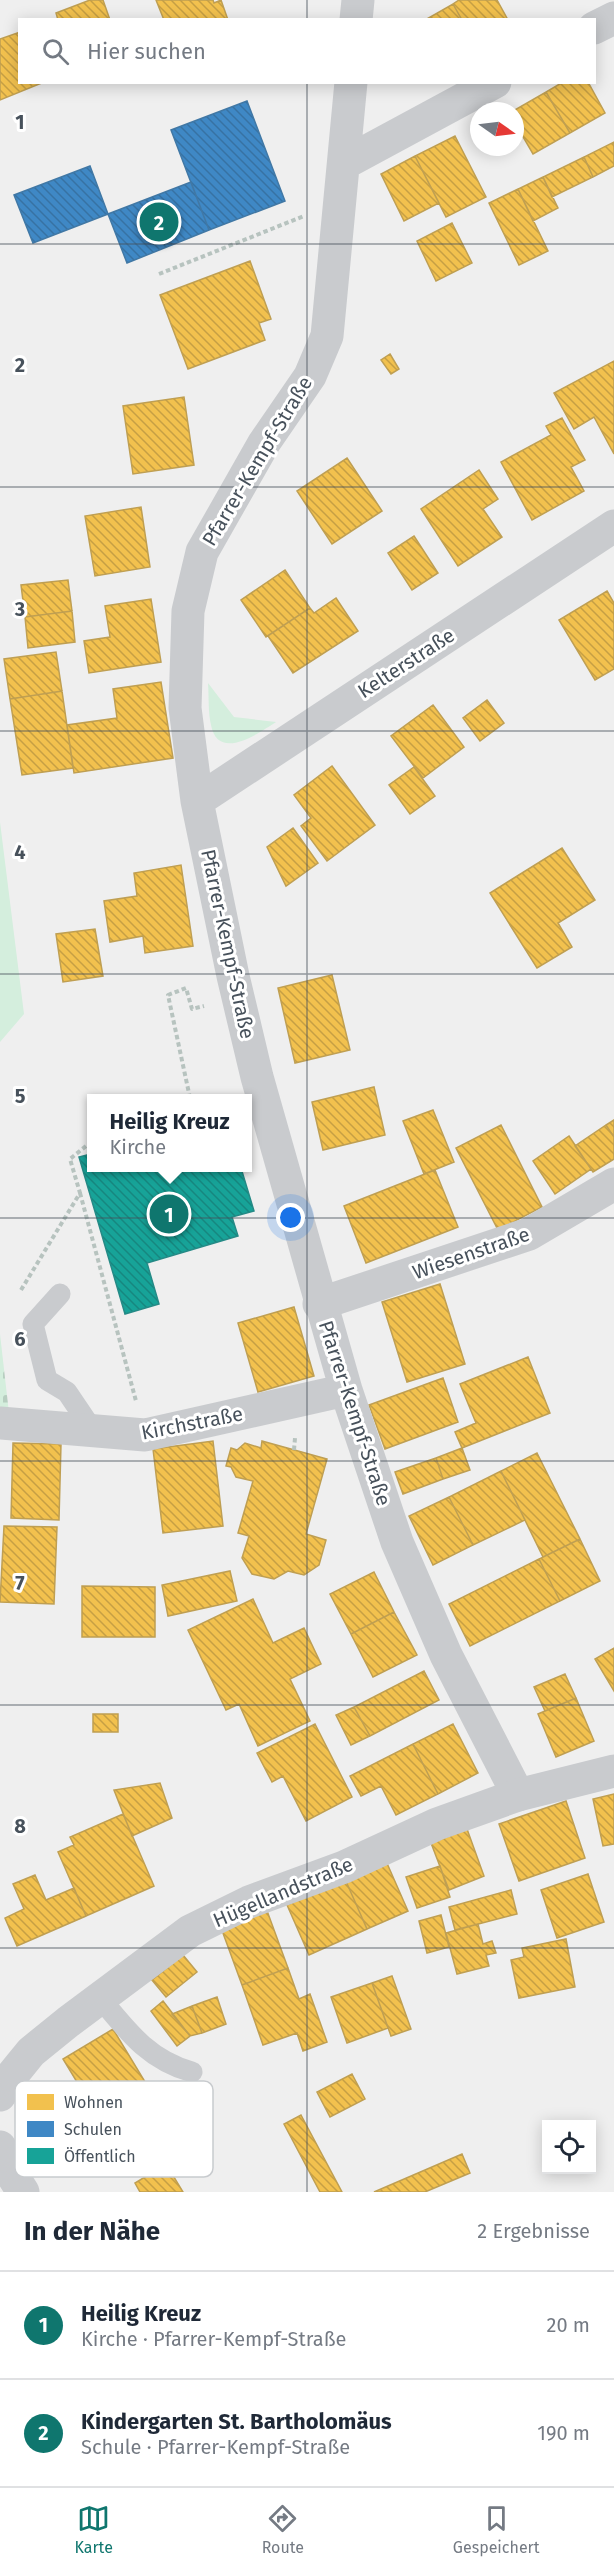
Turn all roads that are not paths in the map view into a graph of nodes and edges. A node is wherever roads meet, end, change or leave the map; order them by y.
1 (358, 0) edge
2 (356, 18) edge
3 (614, 18) edge
4 (596, 27) edge
5 (351, 84) edge
6 (491, 84) edge
7 (345, 163) junction
8 (614, 526) edge
9 (197, 801) junction
10 (614, 1184) edge
11 (60, 1294) dead end
12 (320, 1304) junction
13 (346, 1390) junction
14 (0, 1423) edge
15 (94, 1432) junction
16 (614, 1771) edge
17 (518, 1795) junction
18 (101, 1999) junction
19 (192, 2072) dead end
20 (0, 2095) edge
21 (0, 2147) edge
22 (23, 2192) edge

1 - 2 street
3 - 4 street
5 - 7 street, Pfarrer-Kempf-Straße
6 - 7 street
7 - 9 street, Pfarrer-Kempf-Straße
8 - 9 street, Kelterstraße
9 - 12 street, Pfarrer-Kempf-Straße
10 - 12 street, Wiesenstraße
11 - 15 lane
12 - 13 street, Pfarrer-Kempf-Straße
13 - 15 street, Kirchstraße
13 - 17 street, Pfarrer-Kempf-Straße
14 - 15 street, Kirchstraße
16 - 17 street, Hügellandstraße
17 - 18 street, Hügellandstraße
18 - 19 lane
18 - 20 street, Hügellandstraße
21 - 22 street

